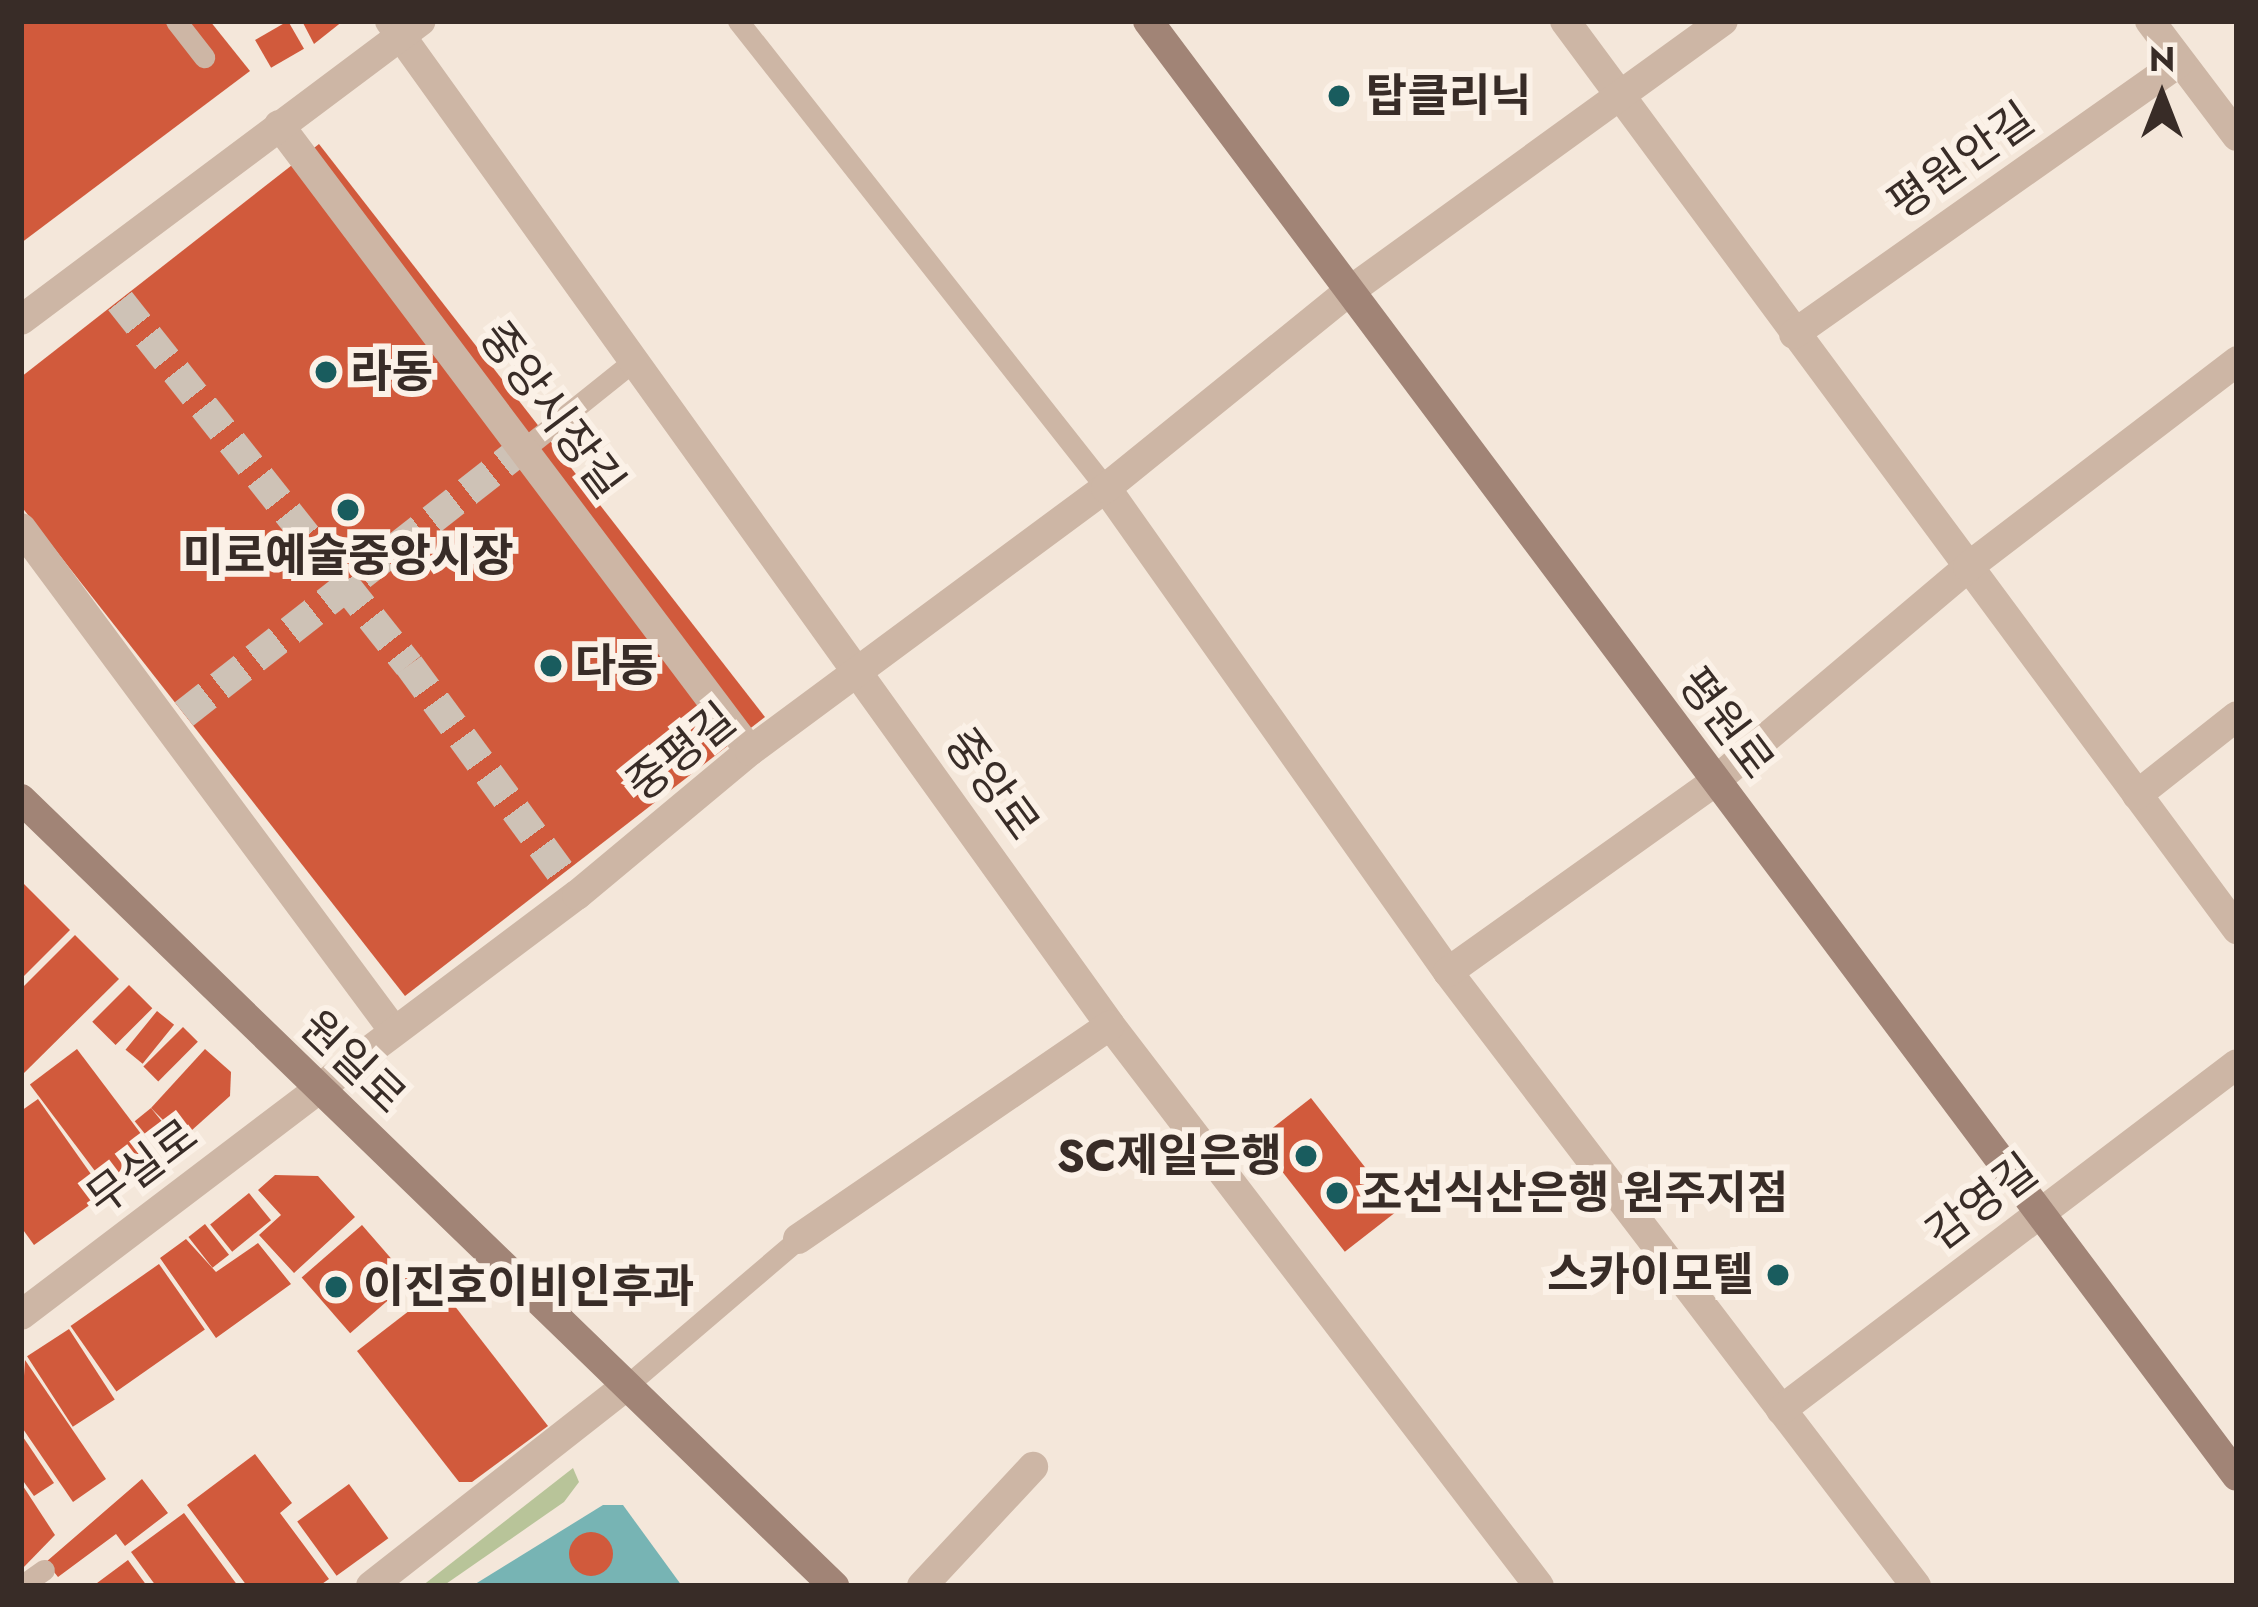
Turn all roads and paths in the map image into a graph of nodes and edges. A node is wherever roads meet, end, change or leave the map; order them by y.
1 (176, 21) edge
2 (738, 21) edge
3 (1148, 21) edge
4 (1565, 21) edge
5 (1723, 21) edge
6 (2150, 21) edge
7 (403, 26) edge
8 (204, 57) dead end
9 (2180, 62) junction
10 (1620, 99) junction
11 (279, 125) junction
12 (2237, 136) edge
13 (1347, 293) junction
14 (21, 320) edge
15 (1794, 334) junction
16 (2237, 361) edge
17 (631, 363) junction
18 (519, 453) junction
19 (1106, 488) junction
20 (21, 528) edge
21 (1968, 567) junction
22 (859, 677) junction
23 (2237, 716) edge
24 (750, 751) junction
25 (1714, 782) junction
26 (2137, 796) junction
27 (21, 799) edge
28 (2237, 929) edge
29 (1448, 972) junction
30 (1110, 1025) junction
31 (391, 1028) junction
32 (2237, 1064) edge
33 (317, 1090) junction
34 (2039, 1215) junction
35 (798, 1238) joint
36 (21, 1315) edge
37 (625, 1387) junction
38 (1781, 1409) junction
39 (1033, 1466) dead end
40 (2237, 1476) edge
41 (44, 1570) dead end
42 (21, 1586) edge
43 (370, 1586) edge
44 (834, 1586) edge
45 (922, 1586) edge
46 (1539, 1586) edge
47 (1916, 1586) edge

1 - 8 lane
2 - 19 lane
3 - 13 main road, 평원로
4 - 10 street
5 - 10 street, 중평길
6 - 9 street
7 - 11 street
7 - 17 street, 중앙로
9 - 12 street
9 - 15 street, 평원안길
10 - 13 street, 중평길
10 - 15 street
11 - 14 street
11 - 18 street, 중앙시장길
13 - 19 street, 중평길
13 - 25 main road, 평원로
15 - 21 street
16 - 21 street
17 - 18 lane
17 - 22 street, 중앙로
18 - 24 street, 중앙시장길
19 - 22 street, 중평길
19 - 29 street
20 - 31 street
21 - 25 street
21 - 26 street
22 - 24 street, 중평길
22 - 30 street, 중앙로
23 - 26 street
24 - 31 street, 중평길
25 - 29 street
25 - 34 main road, 평원로
26 - 28 street
27 - 33 main road, 원일로
29 - 38 street
30 - 35 street
30 - 46 street, 중앙로
31 - 33 street, 중평길
32 - 34 street, 감영길
33 - 36 street, 무실로
33 - 37 main road, 원일로
34 - 38 street, 감영길
34 - 40 main road, 평원로
35 - 37 lane
37 - 43 street
37 - 44 main road, 원일로
38 - 47 street
39 - 45 street
41 - 42 lane

